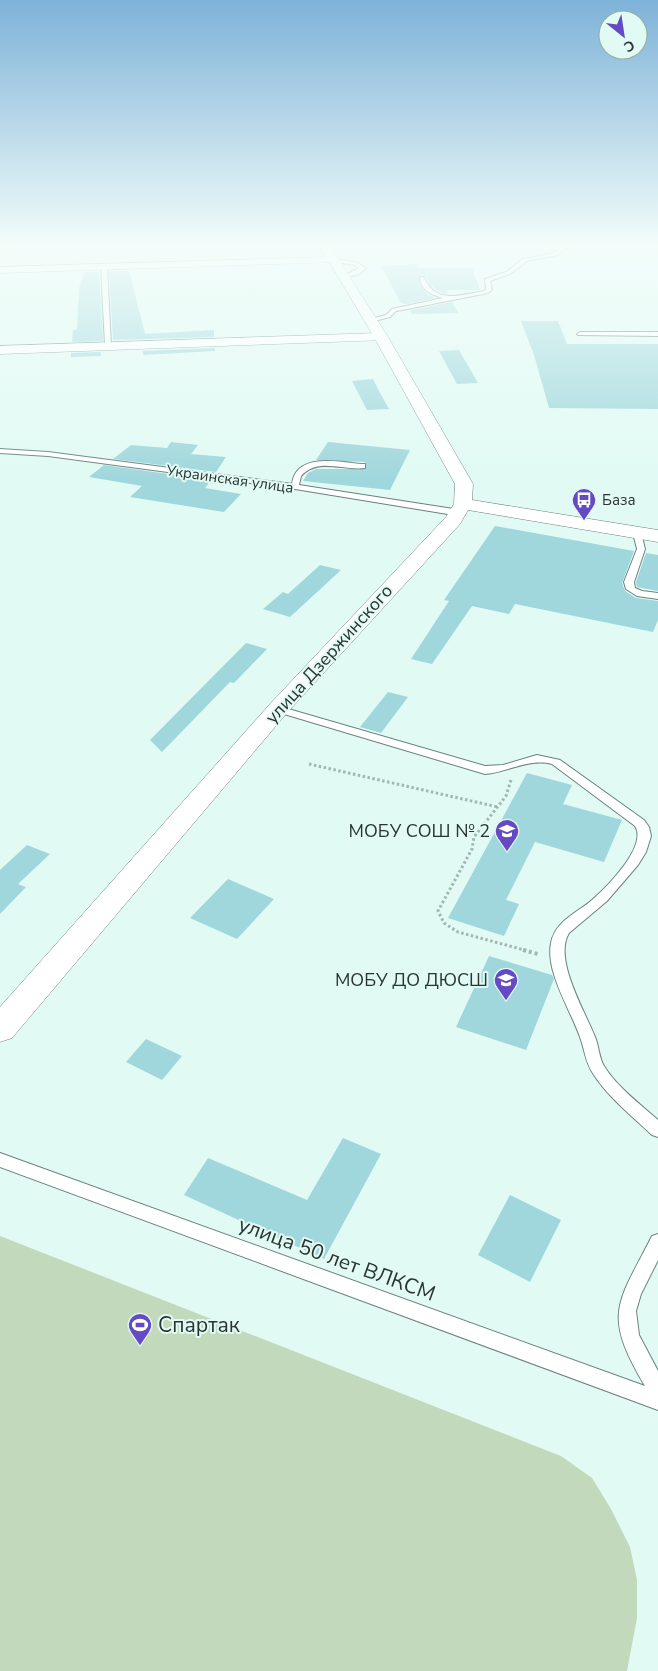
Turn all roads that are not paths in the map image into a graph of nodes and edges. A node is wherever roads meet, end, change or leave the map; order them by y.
1 (107, 324) edge
2 (373, 324) edge
3 (580, 334) dead end
4 (658, 334) edge
5 (381, 337) junction
6 (108, 346) junction
7 (0, 350) edge
8 (0, 451) edge
9 (362, 466) dead end
10 (295, 487) junction
11 (461, 509) junction
12 (637, 533) junction
13 (658, 536) edge
14 (658, 596) edge
15 (278, 709) junction
16 (0, 1029) edge
17 (658, 1130) edge
18 (0, 1160) edge
19 (658, 1242) edge
20 (658, 1389) edge
21 (658, 1400) edge

1 - 6 lane
2 - 5 main road
3 - 4 lane
5 - 6 street
5 - 11 main road
6 - 7 street
8 - 10 lane, Украинская улица
9 - 10 lane
10 - 11 lane, Украинская улица
11 - 12 main road, Украинская улица
11 - 15 main road, улица Дзержинского
12 - 13 main road, Украинская улица
12 - 14 lane
15 - 16 main road, улица Дзержинского
15 - 17 lane
18 - 21 lane, улица 50 лет ВЛКСМ
19 - 20 lane

